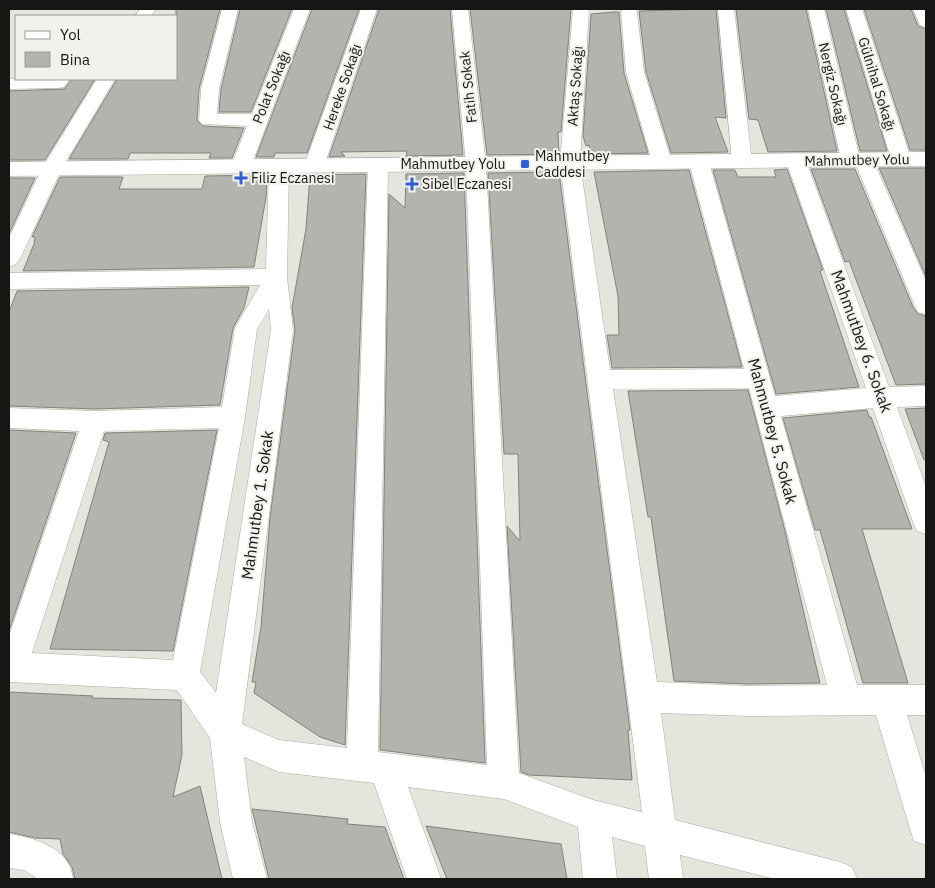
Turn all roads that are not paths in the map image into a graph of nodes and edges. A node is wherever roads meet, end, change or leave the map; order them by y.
1 (230, 9) edge
2 (302, 9) edge
3 (369, 9) edge
4 (460, 9) edge
5 (581, 9) edge
6 (726, 9) edge
7 (816, 9) edge
8 (854, 9) edge
9 (921, 9) edge
10 (629, 12) dead end
11 (926, 22) edge
12 (60, 80) edge
13 (105, 80) edge
14 (9, 84) edge
15 (258, 120) junction
16 (901, 159) junction
17 (926, 159) edge
18 (857, 160) junction
19 (796, 161) junction
20 (662, 162) junction
21 (699, 162) junction
22 (742, 162) junction
23 (570, 163) junction
24 (476, 164) junction
25 (378, 165) junction
26 (241, 166) junction
27 (279, 166) junction
28 (314, 166) junction
29 (52, 168) junction
30 (9, 169) edge
31 (10, 251) edge
32 (276, 277) junction
33 (9, 280) edge
34 (926, 306) edge
35 (759, 378) junction
36 (601, 380) junction
37 (926, 396) edge
38 (882, 397) junction
39 (767, 407) junction
40 (233, 417) junction
41 (9, 418) edge
42 (95, 421) junction
43 (926, 522) edge
44 (11, 667) edge
45 (185, 675) junction
46 (644, 697) junction
47 (846, 700) junction
48 (887, 700) junction
49 (926, 700) edge
50 (224, 733) junction
51 (374, 768) junction
52 (504, 783) junction
53 (593, 816) junction
54 (926, 829) edge
55 (662, 832) junction
56 (9, 851) edge
57 (56, 879) edge
58 (250, 879) edge
59 (424, 879) edge
60 (600, 879) edge
61 (666, 879) edge
62 (840, 879) edge

1 - 15 street
2 - 15 street, Polat Sokağı
3 - 28 street, Hereke Sokağı
4 - 24 street, Fatih Sokak
5 - 23 street, Aktaş Sokağı
6 - 22 street
7 - 18 street, Nergiz Sokağı
8 - 16 street, Gülnihal Sokağı
9 - 11 street
10 - 20 street
12 - 14 street
13 - 29 street
15 - 26 street, Polat Sokağı
16 - 17 main road, Mahmutbey Yolu
16 - 18 main road, Mahmutbey Yolu
18 - 19 main road, Mahmutbey Yolu
18 - 34 street, Nergiz Sokağı
19 - 22 main road, Mahmutbey Yolu
19 - 38 street, Mahmutbey 6. Sokak
20 - 21 main road, Mahmutbey Yolu
20 - 23 main road, Mahmutbey Yolu
21 - 22 main road, Mahmutbey Yolu
21 - 35 street, Mahmutbey 5. Sokak
23 - 24 main road, Mahmutbey Yolu
23 - 36 street, Aktaş Sokağı
24 - 25 main road, Mahmutbey Yolu
24 - 52 street, Fatih Sokak
25 - 28 main road, Mahmutbey Yolu
25 - 51 street
26 - 27 main road, Mahmutbey Yolu
26 - 29 main road, Mahmutbey Yolu
27 - 28 main road, Mahmutbey Yolu
27 - 32 street, Mahmutbey 1. Sokak
29 - 30 main road, Mahmutbey Yolu
29 - 31 street
32 - 33 street
32 - 40 street
32 - 50 street, Mahmutbey 1. Sokak
35 - 36 street
35 - 39 street, Mahmutbey 5. Sokak
36 - 46 street, Aktaş Sokağı
37 - 38 street
38 - 39 street
38 - 43 street, Mahmutbey 6. Sokak
39 - 47 street, Mahmutbey 5. Sokak
40 - 42 street
40 - 45 street
41 - 42 street
42 - 44 street
44 - 45 street
45 - 50 street
46 - 47 street
46 - 55 street, Aktaş Sokağı
47 - 48 street
48 - 49 street
48 - 54 street
50 - 51 street
50 - 58 street
51 - 52 street
51 - 59 street
52 - 53 street
53 - 55 street
53 - 60 street
55 - 61 street, Aktaş Sokağı
55 - 62 street
56 - 57 street

